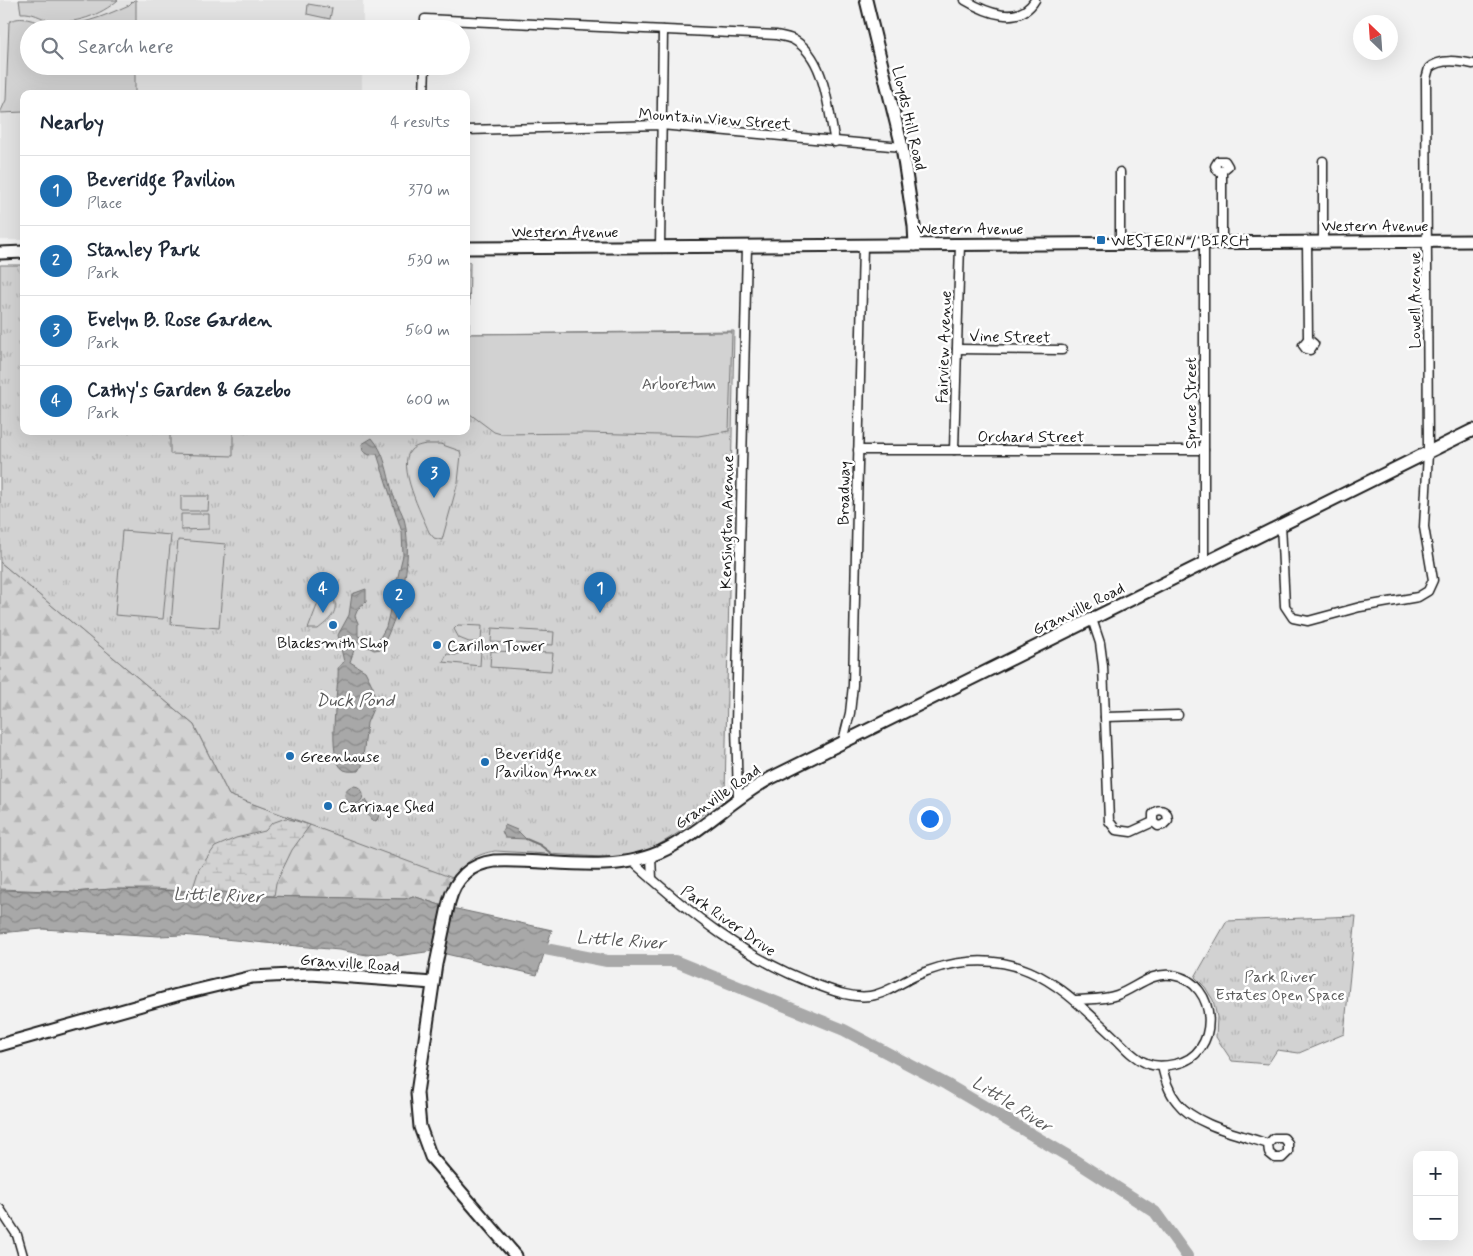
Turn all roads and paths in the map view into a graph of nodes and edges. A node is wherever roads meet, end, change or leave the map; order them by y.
1 (866, 0) edge
2 (965, 0) edge
3 (1035, 0) edge
4 (425, 20) edge
5 (447, 20) edge
6 (470, 21) edge
7 (663, 30) junction
8 (1473, 64) edge
9 (424, 75) edge
10 (424, 90) edge
11 (661, 125) junction
12 (470, 130) edge
13 (835, 142) junction
14 (902, 147) junction
15 (1323, 161) dead end
16 (1222, 171) dead end
17 (1120, 172) dead end
18 (1428, 241) junction
19 (1473, 241) edge
20 (1222, 242) junction
21 (1308, 242) junction
22 (1324, 242) junction
23 (1204, 243) junction
24 (915, 244) junction
25 (960, 244) junction
26 (1120, 244) junction
27 (863, 245) junction
28 (748, 246) junction
29 (660, 247) junction
30 (470, 248) edge
31 (0, 252) edge
32 (20, 252) edge
33 (1308, 339) dead end
34 (957, 349) junction
35 (1062, 350) dead end
36 (1473, 430) edge
37 (858, 450) junction
38 (954, 450) junction
39 (1204, 450) junction
40 (1428, 453) junction
41 (1281, 524) junction
42 (1204, 563) junction
43 (1092, 619) junction
44 (1178, 715) dead end
45 (1105, 717) junction
46 (843, 741) junction
47 (738, 798) junction
48 (1153, 822) dead end
49 (651, 856) junction
50 (633, 862) junction
51 (652, 879) junction
52 (433, 983) junction
53 (1075, 1000) junction
54 (0, 1045) edge
55 (1162, 1066) junction
56 (1268, 1144) dead end
57 (0, 1209) edge
58 (22, 1256) edge
59 (516, 1256) edge

1 - 14 street, Lloyds Hill Road
2 - 3 street
4 - 5 street
6 - 7 street
7 - 11 street
7 - 13 street
8 - 18 street, Lowell Avenue
9 - 10 street
11 - 12 street, Mountain View Street
11 - 13 street, Mountain View Street
11 - 29 street
13 - 14 street, Mountain View Street
14 - 24 street, Lloyds Hill Road
15 - 22 street
16 - 20 street
17 - 26 street
18 - 19 street, Western Avenue
18 - 22 street, Western Avenue
18 - 40 street, Lowell Avenue
20 - 21 street, Western Avenue
20 - 23 street, Western Avenue
21 - 22 street, Western Avenue
21 - 33 street
23 - 26 street, Western Avenue
23 - 39 street, Spruce Street
24 - 25 street, Western Avenue
24 - 27 street, Western Avenue
25 - 26 street, Western Avenue
25 - 34 street, Fairview Avenue
27 - 28 street, Western Avenue
27 - 37 street, Broadway
28 - 29 street, Western Avenue
28 - 47 street, Kensington Avenue
29 - 30 street, Western Avenue
31 - 32 street
34 - 35 street, Vine Street
34 - 38 street, Fairview Avenue
36 - 40 street, Granville Road
37 - 38 street, Orchard Street
37 - 46 street, Broadway
38 - 39 street, Orchard Street
39 - 42 street, Spruce Street
40 - 41 street, Granville Road
40 - 41 street, Lowell Avenue
41 - 42 street, Granville Road
42 - 43 street, Granville Road
43 - 45 street
43 - 46 street, Granville Road
44 - 45 street
45 - 48 street
46 - 47 street, Granville Road
47 - 49 street, Granville Road
49 - 50 street, Granville Road
49 - 51 street
50 - 51 street, Park River Drive
50 - 52 street, Granville Road
51 - 53 street, Park River Drive
52 - 54 street, Granville Road
52 - 59 street
53 - 55 street, Park River Drive
53 - 55 street, Park River Drive
55 - 56 street
57 - 58 street

